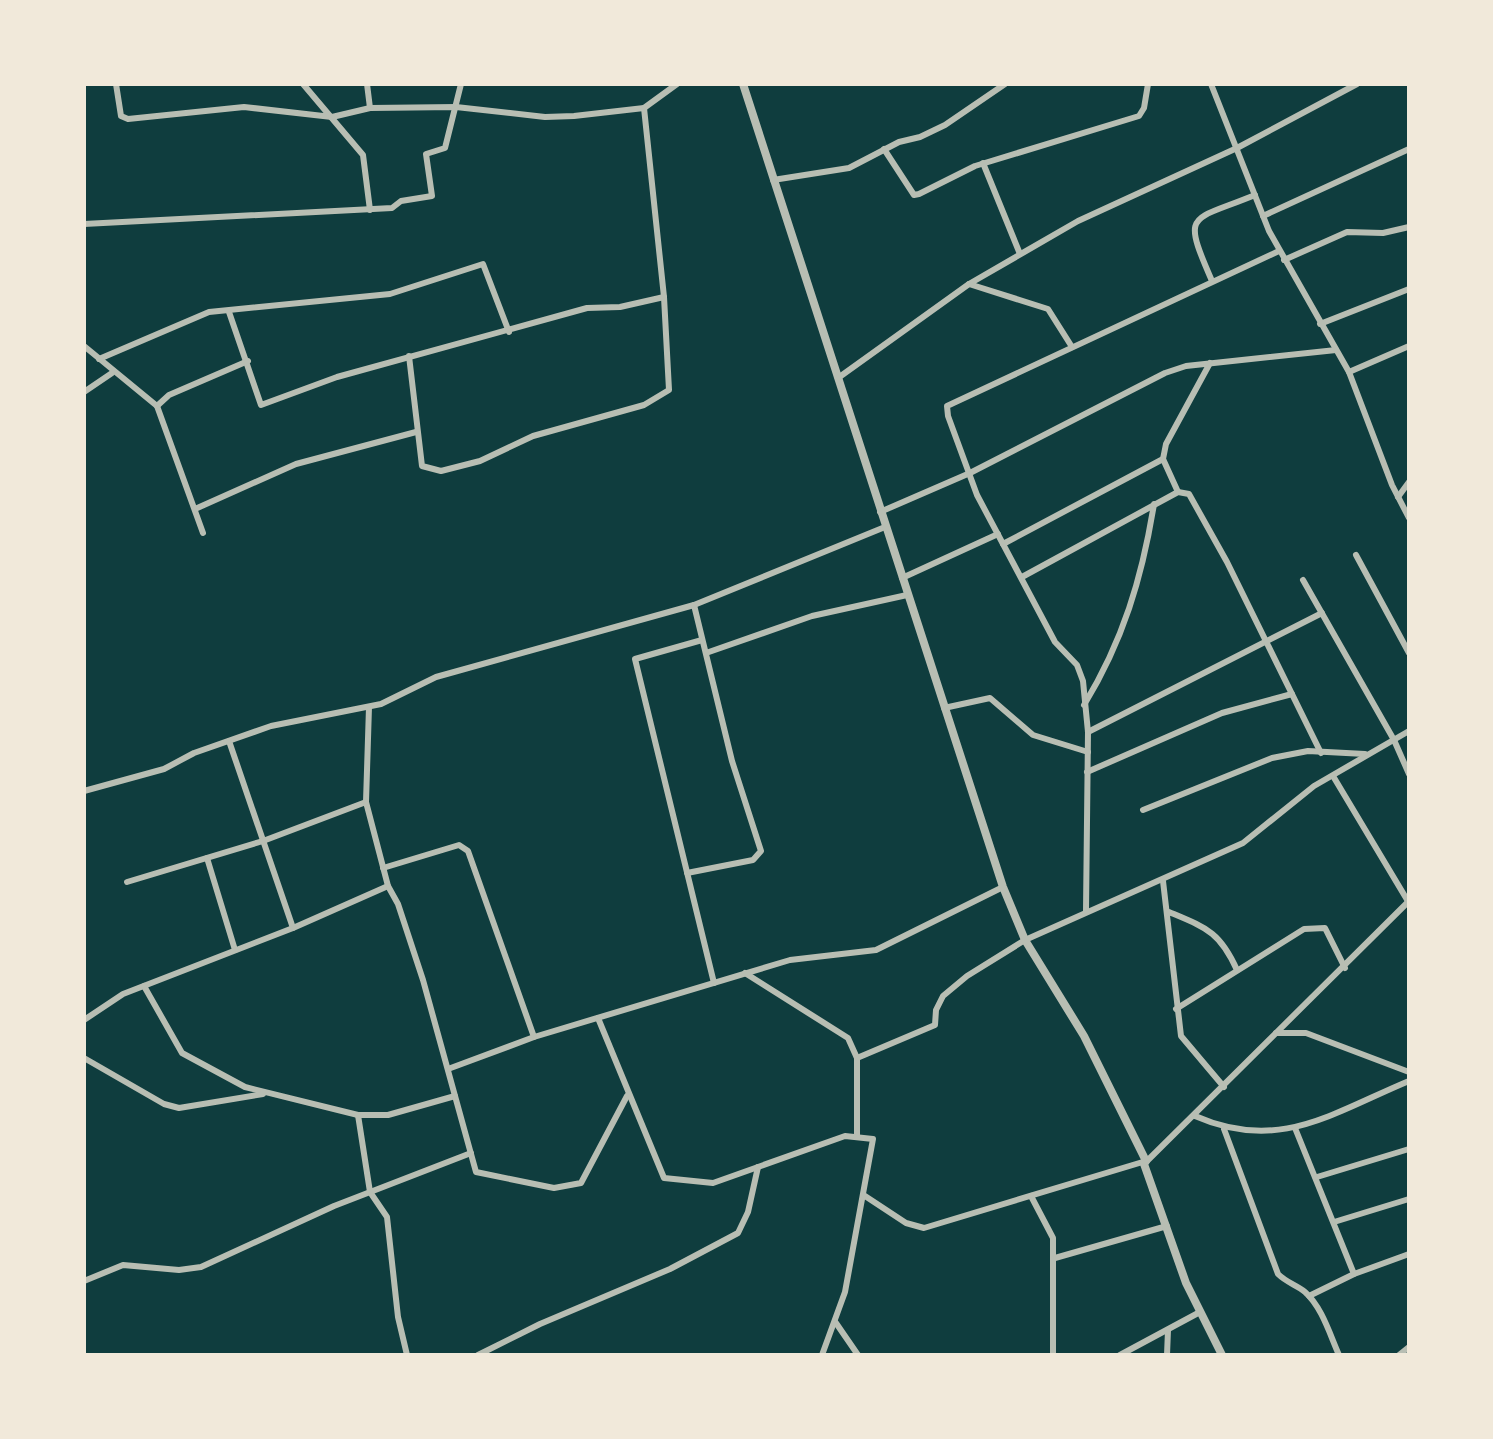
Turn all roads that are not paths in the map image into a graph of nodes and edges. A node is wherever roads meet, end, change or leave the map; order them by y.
1 (116, 84) edge
2 (303, 84) edge
3 (367, 84) edge
4 (461, 84) edge
5 (677, 84) edge
6 (743, 84) edge
7 (1005, 84) edge
8 (1148, 84) edge
9 (1357, 84) edge
10 (1213, 85) edge
11 (456, 107) junction
12 (370, 108) junction
13 (644, 108) junction
14 (332, 117) junction
15 (1237, 148) junction
16 (884, 149) junction
17 (1409, 149) edge
18 (983, 163) junction
19 (772, 177) junction
20 (1255, 195) junction
21 (370, 210) junction
22 (1263, 216) junction
23 (84, 224) edge
24 (1409, 227) edge
25 (1279, 251) junction
26 (1020, 254) junction
27 (1284, 260) junction
28 (1212, 281) junction
29 (969, 284) junction
30 (1409, 289) edge
31 (664, 297) junction
32 (229, 312) junction
33 (1320, 324) junction
34 (509, 332) junction
35 (84, 346) edge
36 (1409, 346) edge
37 (1072, 347) junction
38 (1336, 350) junction
39 (409, 356) junction
40 (99, 359) junction
41 (248, 361) junction
42 (1210, 363) junction
43 (1349, 372) junction
44 (112, 373) junction
45 (838, 378) junction
46 (84, 392) edge
47 (157, 406) junction
48 (416, 432) junction
49 (1163, 459) junction
50 (970, 473) junction
51 (1409, 482) edge
52 (1178, 492) junction
53 (1398, 497) junction
54 (1154, 504) junction
55 (195, 509) junction
56 (880, 512) junction
57 (1409, 518) edge
58 (885, 527) junction
59 (203, 533) dead end
60 (998, 534) junction
61 (1003, 544) junction
62 (1356, 555) dead end
63 (1022, 577) junction
64 (902, 578) junction
65 (1303, 580) dead end
66 (907, 595) junction
67 (694, 605) junction
68 (1322, 613) junction
69 (702, 640) junction
70 (1267, 640) junction
71 (706, 653) junction
72 (1409, 653) edge
73 (1292, 694) junction
74 (1084, 705) junction
75 (369, 707) junction
76 (944, 708) junction
77 (1409, 731) edge
78 (1088, 732) junction
79 (1394, 740) junction
80 (229, 741) junction
81 (1088, 752) junction
82 (1321, 753) junction
83 (1368, 755) junction
84 (1087, 772) junction
85 (1409, 774) edge
86 (1333, 776) junction
87 (84, 791) edge
88 (366, 802) junction
89 (1143, 810) dead end
90 (263, 841) junction
91 (207, 858) junction
92 (383, 868) junction
93 (687, 873) junction
94 (1163, 881) junction
95 (127, 882) dead end
96 (388, 886) junction
97 (1003, 887) junction
98 (1409, 902) edge
99 (1086, 911) junction
100 (1169, 912) junction
101 (293, 928) junction
102 (1025, 940) junction
103 (235, 950) junction
104 (1345, 968) junction
105 (1237, 970) junction
106 (745, 973) junction
107 (714, 983) junction
108 (144, 986) junction
109 (1176, 1009) junction
110 (598, 1018) junction
111 (84, 1020) edge
112 (1276, 1033) junction
113 (534, 1037) junction
114 (84, 1058) edge
115 (857, 1058) junction
116 (448, 1069) junction
117 (1409, 1072) edge
118 (1409, 1081) edge
119 (1224, 1087) junction
120 (265, 1094) junction
121 (455, 1096) junction
122 (627, 1096) junction
123 (358, 1115) junction
124 (1195, 1116) junction
125 (1295, 1128) junction
126 (1224, 1129) junction
127 (857, 1135) junction
128 (1409, 1149) edge
129 (471, 1153) junction
130 (1145, 1162) junction
131 (758, 1167) junction
132 (1317, 1177) junction
133 (370, 1192) junction
134 (865, 1196) junction
135 (1031, 1196) junction
136 (1409, 1199) edge
137 (1334, 1222) junction
138 (1168, 1226) junction
139 (1409, 1254) edge
140 (1055, 1258) junction
141 (1354, 1274) junction
142 (84, 1281) edge
143 (1309, 1296) junction
144 (1200, 1312) junction
145 (836, 1323) junction
146 (1168, 1330) junction
147 (1409, 1347) edge
148 (407, 1355) edge
149 (478, 1355) edge
150 (822, 1355) edge
151 (858, 1355) edge
152 (1053, 1355) edge
153 (1120, 1355) edge
154 (1167, 1355) edge
155 (1222, 1355) edge
156 (1339, 1355) edge
157 (1399, 1355) edge

1 - 14 street
2 - 14 street
3 - 12 street
4 - 11 street
5 - 13 street
6 - 19 street
7 - 16 street
8 - 18 street
9 - 15 street
10 - 15 street
11 - 12 street
11 - 13 street
11 - 21 street
12 - 14 street
13 - 31 street
14 - 21 street
15 - 20 street
15 - 26 street
16 - 18 street
16 - 19 street
17 - 22 street
18 - 26 street
19 - 45 street
20 - 22 street
20 - 28 street
21 - 23 street
22 - 25 street
24 - 27 street
25 - 27 street
25 - 28 street
26 - 29 street
27 - 33 street
28 - 37 street
29 - 37 street
29 - 45 street
30 - 33 street
31 - 34 street
31 - 48 street
32 - 34 street
32 - 40 street
32 - 41 street
33 - 38 street
34 - 39 street
35 - 40 street
36 - 43 street
37 - 50 street
38 - 42 street
38 - 43 street
39 - 41 street
39 - 48 street
40 - 44 street
41 - 47 street
42 - 49 street
42 - 50 street
43 - 53 street
44 - 46 street
44 - 47 street
45 - 56 street
47 - 55 street
48 - 55 street
49 - 52 street
49 - 61 street
50 - 56 street
50 - 60 street
51 - 53 street
52 - 54 street
52 - 70 street
53 - 57 street
54 - 63 street
54 - 74 street
55 - 59 street
56 - 58 street
58 - 64 street
58 - 67 street
60 - 61 street
60 - 64 street
61 - 63 street
62 - 72 street
63 - 74 street
64 - 66 street
65 - 68 street
66 - 71 street
66 - 76 street
67 - 69 street
67 - 75 street
68 - 70 street
68 - 79 street
69 - 71 street
69 - 93 street
70 - 73 street
70 - 78 street
71 - 93 street
73 - 82 street
73 - 84 street
74 - 78 street
75 - 80 street
75 - 88 street
76 - 81 street
76 - 97 street
77 - 79 street
78 - 81 street
79 - 83 street
79 - 85 street
80 - 87 street
80 - 90 street
81 - 84 street
82 - 83 street
82 - 89 street
83 - 86 street
84 - 99 street
86 - 94 street
86 - 98 street
88 - 90 street
88 - 92 street
90 - 91 street
90 - 101 street
91 - 95 street
91 - 103 street
92 - 96 street
92 - 113 street
93 - 107 street
94 - 99 street
94 - 100 street
96 - 101 street
96 - 116 street
97 - 102 street
97 - 106 street
98 - 104 street
99 - 102 street
100 - 105 street
100 - 109 street
101 - 103 street
102 - 115 street
102 - 130 street
103 - 108 street
104 - 105 street
104 - 112 street
105 - 109 street
106 - 107 street
106 - 115 street
107 - 110 street
108 - 111 street
108 - 120 street
109 - 119 street
110 - 113 street
110 - 122 street
112 - 117 street
112 - 119 street
113 - 116 street
114 - 120 street
115 - 127 street
116 - 121 street
118 - 125 street
119 - 124 street
120 - 123 street
121 - 123 street
121 - 129 street
122 - 129 street
122 - 131 street
123 - 133 street
124 - 126 street
124 - 130 street
125 - 126 street
125 - 132 street
126 - 143 street
127 - 131 street
127 - 134 street
128 - 132 street
129 - 133 street
130 - 135 street
130 - 138 street
131 - 149 street
132 - 137 street
133 - 142 street
133 - 148 street
134 - 135 street
134 - 145 street
135 - 140 street
136 - 137 street
137 - 141 street
138 - 140 street
138 - 144 street
139 - 141 street
140 - 152 street
141 - 143 street
143 - 156 street
144 - 146 street
144 - 155 street
145 - 150 street
145 - 151 street
146 - 153 street
146 - 154 street
147 - 157 street

